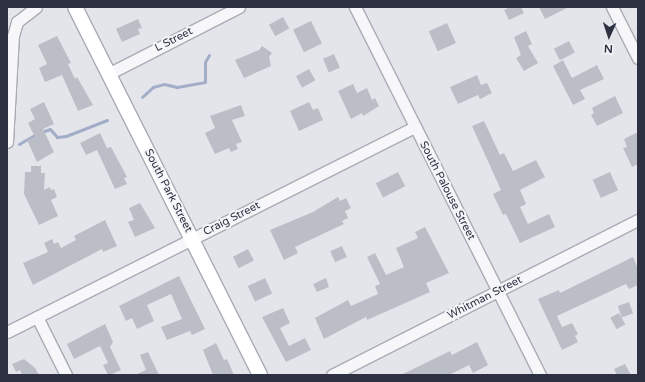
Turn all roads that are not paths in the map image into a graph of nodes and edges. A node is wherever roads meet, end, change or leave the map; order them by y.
1 (36, 7) edge
2 (75, 7) edge
3 (239, 7) edge
4 (354, 7) edge
5 (612, 7) edge
6 (12, 20) edge
7 (638, 58) edge
8 (108, 74) junction
9 (415, 127) junction
10 (7, 142) edge
11 (638, 220) edge
12 (192, 239) junction
13 (498, 291) junction
14 (37, 317) junction
15 (7, 332) edge
16 (66, 375) edge
17 (260, 375) edge
18 (332, 375) edge
19 (540, 375) edge

1 - 6 street
2 - 8 main road, South Park Street
3 - 8 street, L Street
4 - 9 street, South Palouse Street
5 - 7 street
6 - 10 street
8 - 12 main road, South Park Street
9 - 12 street, Craig Street
9 - 13 street, South Palouse Street
11 - 13 street, Whitman Street
12 - 14 street, Craig Street
12 - 17 main road, South Park Street
13 - 18 street, Whitman Street
13 - 19 street, South Palouse Street
14 - 15 street, Craig Street
14 - 16 street

